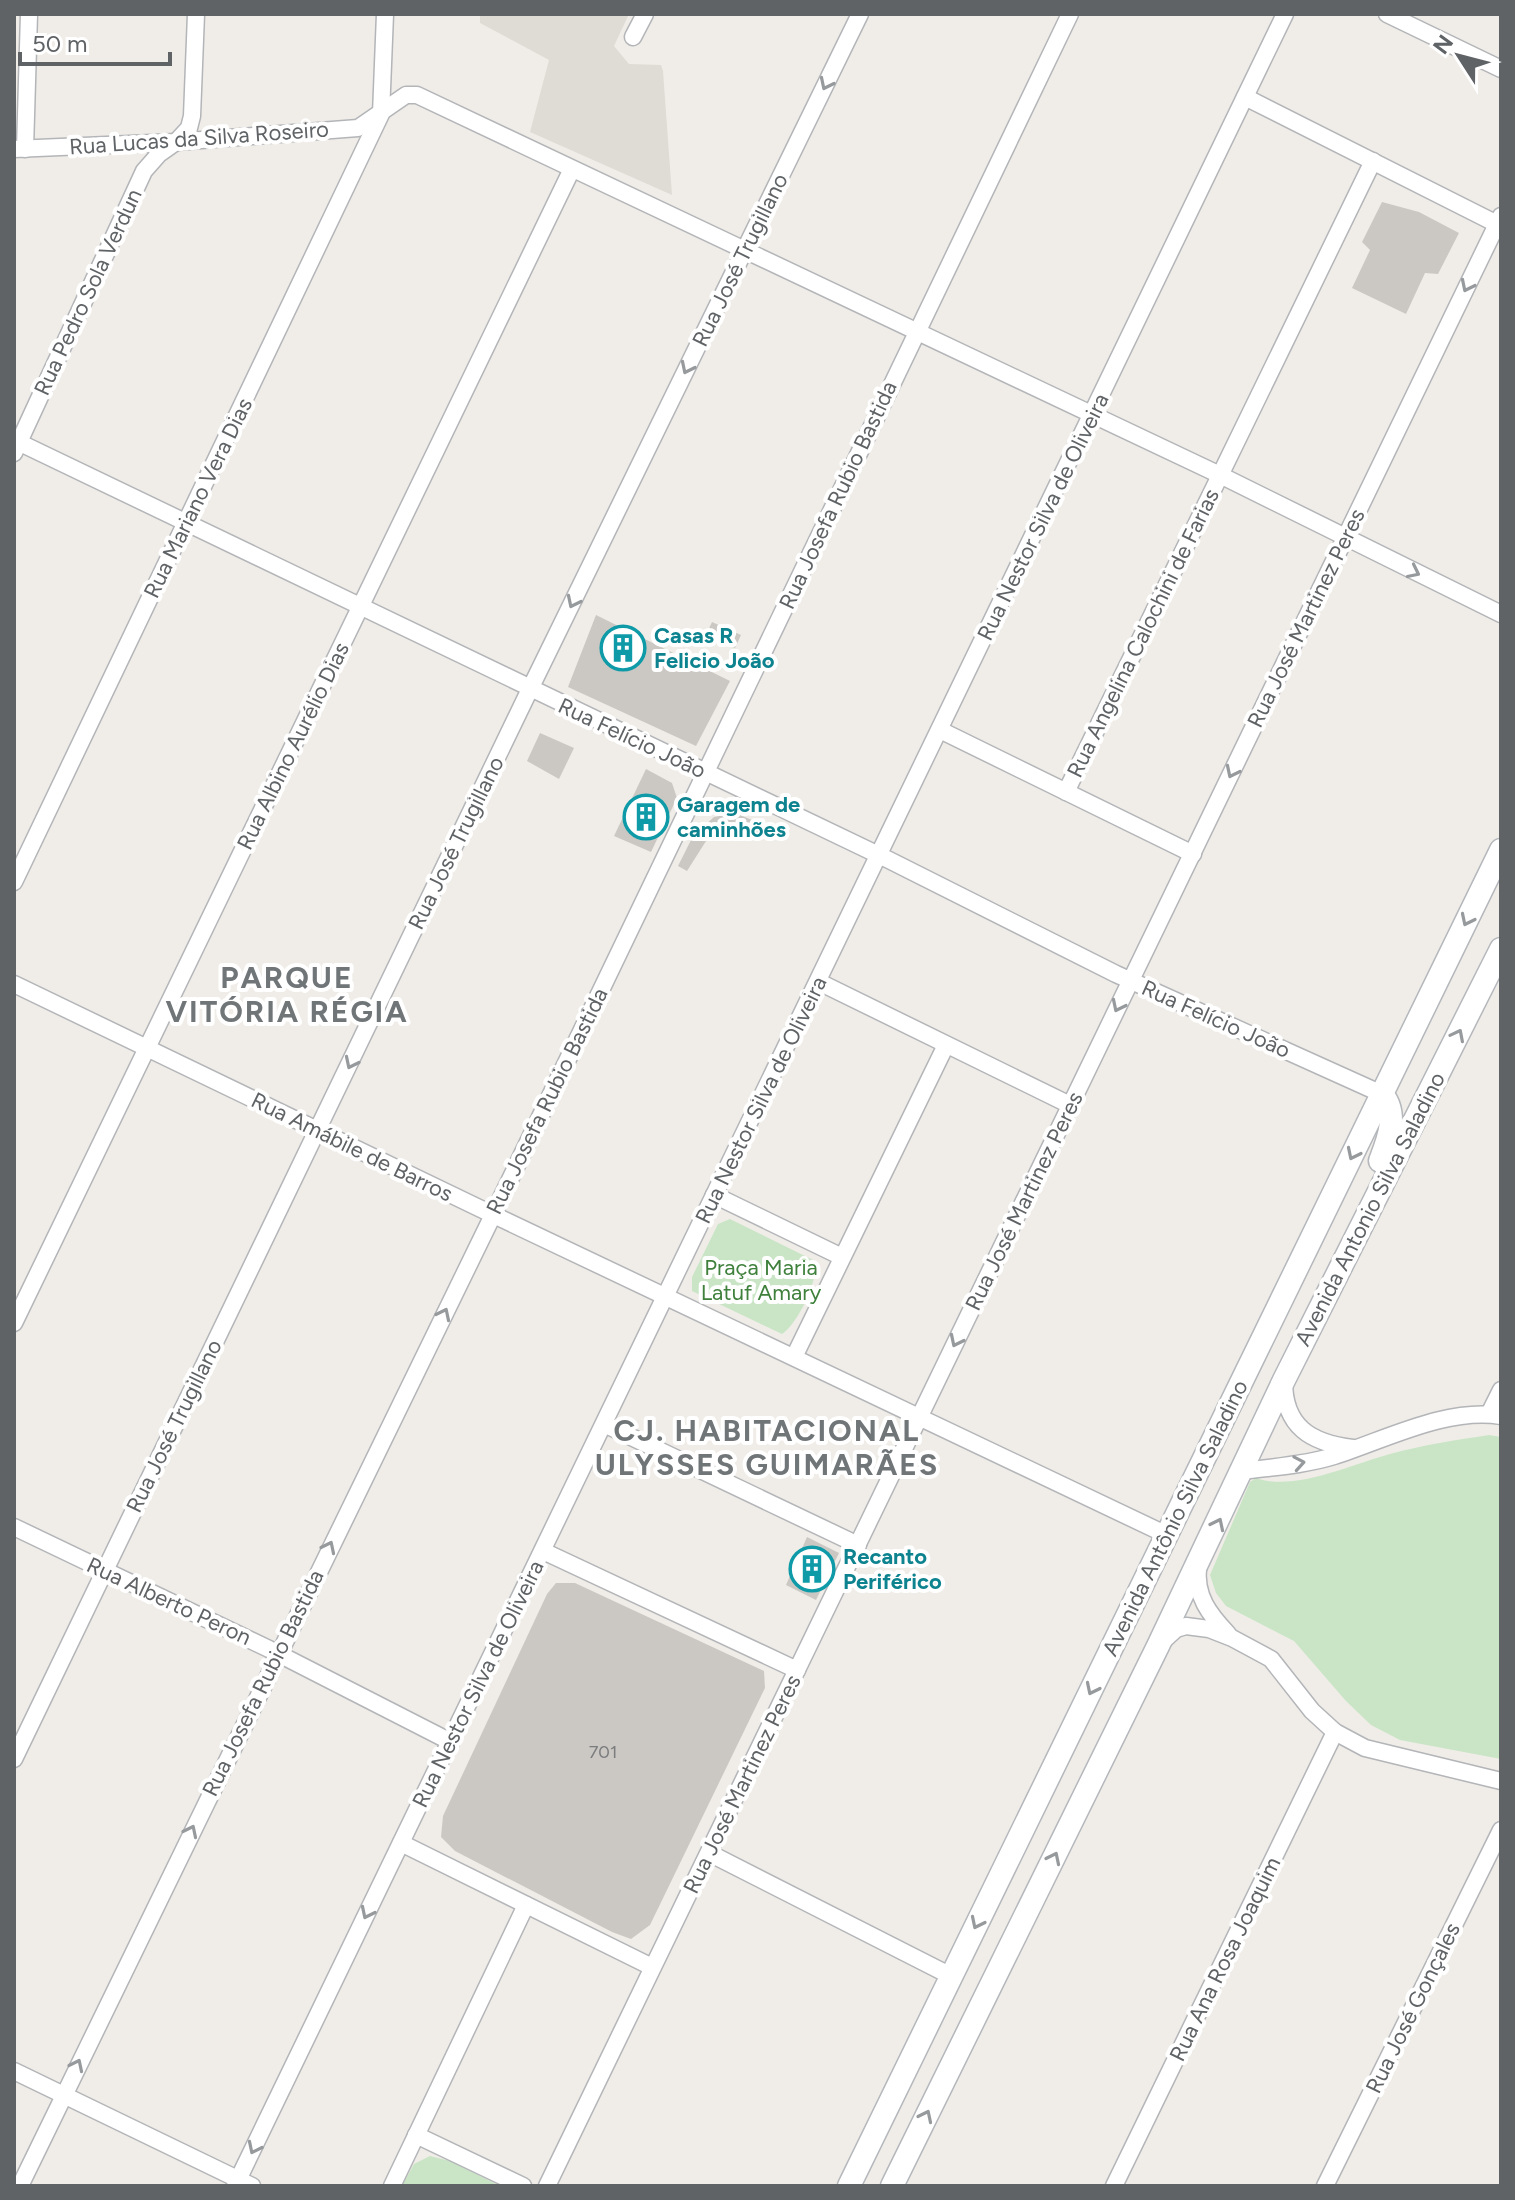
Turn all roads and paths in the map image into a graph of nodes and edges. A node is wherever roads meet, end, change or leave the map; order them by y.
1 (29, 14) edge
2 (196, 14) edge
3 (385, 14) edge
4 (645, 14) edge
5 (860, 14) edge
6 (1070, 14) edge
7 (1285, 14) edge
8 (1387, 14) edge
9 (633, 37) dead end
10 (1501, 69) edge
11 (1245, 97) junction
12 (381, 114) junction
13 (176, 142) junction
14 (19, 149) edge
15 (1373, 161) junction
16 (572, 169) junction
17 (1499, 220) edge
18 (745, 249) junction
19 (915, 333) junction
20 (1092, 415) junction
21 (16, 445) edge
22 (1220, 475) junction
23 (186, 523) junction
24 (1344, 538) junction
25 (359, 606) junction
26 (1501, 614) edge
27 (530, 689) junction
28 (940, 730) junction
29 (706, 773) junction
30 (1066, 792) junction
31 (1501, 850) edge
32 (1193, 854) junction
33 (878, 855) junction
34 (14, 882) edge
35 (1501, 949) edge
36 (1131, 980) junction
37 (819, 982) junction
38 (14, 984) edge
39 (946, 1045) junction
40 (148, 1049) junction
41 (1382, 1094) junction
42 (1070, 1105) junction
43 (318, 1130) junction
44 (714, 1195) junction
45 (493, 1215) junction
46 (842, 1257) junction
47 (1326, 1296) junction
48 (666, 1297) junction
49 (14, 1323) edge
50 (794, 1357) junction
51 (1284, 1380) junction
52 (1501, 1390) edge
53 (1495, 1415) edge
54 (919, 1418) junction
55 (604, 1424) junction
56 (1354, 1448) junction
57 (1243, 1471) junction
58 (14, 1527) edge
59 (1167, 1535) junction
60 (858, 1545) junction
61 (543, 1551) junction
62 (1198, 1564) junction
63 (104, 1571) junction
64 (1232, 1638) junction
65 (1158, 1646) junction
66 (277, 1653) junction
67 (797, 1670) junction
68 (1335, 1732) junction
69 (451, 1742) junction
70 (14, 1759) edge
71 (1501, 1781) edge
72 (1501, 1830) edge
73 (401, 1843) junction
74 (709, 1853) junction
75 (526, 1905) junction
76 (652, 1967) junction
77 (951, 1976) junction
78 (14, 2071) edge
79 (62, 2095) junction
80 (416, 2135) junction
81 (242, 2184) edge
82 (20, 2186) edge
83 (392, 2186) edge
84 (523, 2186) edge
85 (547, 2186) edge
86 (849, 2186) edge
87 (892, 2186) edge
88 (1114, 2186) edge
89 (1325, 2186) edge

1 - 14 street
2 - 13 street
3 - 12 street
4 - 9 street
5 -> 18 street, Rua José Trugillano
6 - 19 street, Rua Josefa Rubio Bastida
7 - 11 street, Rua Nestor Silva de Oliveira
8 - 10 street
11 - 15 street
11 - 20 street, Rua Nestor Silva de Oliveira
12 - 13 street, Rua Lucas da Silva Roseiro
12 - 16 street, Rua Lucas da Silva Roseiro
12 - 23 street, Rua Mariano Vera Dias
13 - 14 street, Rua Lucas da Silva Roseiro
13 - 21 street, Rua Pedro Sola Verdun
15 - 17 street
15 - 22 street, Rua Angelina Calochini de Farias
16 - 18 street
16 - 25 street, Rua Albino Aurélio Dias
17 -> 24 street, Rua José Martinez Peres
18 - 19 street
18 -> 27 street, Rua José Trugillano
19 - 20 street
19 - 29 street, Rua Josefa Rubio Bastida
20 - 22 street
20 - 28 street, Rua Nestor Silva de Oliveira
21 - 23 street, Rua Felício João
22 - 24 street
22 - 30 street, Rua Angelina Calochini de Farias
23 - 25 street, Rua Felício João
23 - 34 street, Rua Mariano Vera Dias
24 -> 26 street
24 -> 32 street, Rua José Martinez Peres
25 - 27 street, Rua Felício João
25 - 40 street, Rua Albino Aurélio Dias
27 - 29 street, Rua Felício João
27 -> 43 street, Rua José Trugillano
28 - 30 street
28 - 33 street, Rua Nestor Silva de Oliveira
29 - 33 street, Rua Felício João
29 - 45 street, Rua Josefa Rubio Bastida
30 - 32 street
31 -> 41 main road, Avenida Antônio Silva Saladino
32 - 36 street, Rua José Martinez Peres
33 - 36 street, Rua Felício João
33 - 37 street, Rua Nestor Silva de Oliveira
47 -> 35 main road, Avenida Antonio Silva Saladino
36 - 41 street, Rua Felício João
36 -> 42 street, Rua José Martinez Peres
37 - 39 street
37 - 44 street, Rua Nestor Silva de Oliveira
38 - 40 street, Rua Amábile de Barros
39 - 42 street
39 - 46 street
40 - 43 street, Rua Amábile de Barros
40 - 49 street, Rua Albino Aurélio Dias
41 - 47 main road
41 -> 59 main road, Avenida Antônio Silva Saladino
42 -> 54 street, Rua José Martinez Peres
43 - 45 street, Rua Amábile de Barros
43 - 63 street, Rua José Trugillano
44 - 46 street
44 - 48 street, Rua Nestor Silva de Oliveira
45 - 48 street, Rua Amábile de Barros
66 -> 45 street, Rua Josefa Rubio Bastida
46 - 50 street
47 - 51 main road, Avenida Antonio Silva Saladino
48 - 50 street, Rua Amábile de Barros
48 - 55 street, Rua Nestor Silva de Oliveira
50 - 54 street, Rua Amábile de Barros
51 - 56 street
51 - 57 main road, Avenida Antonio Silva Saladino
52 - 53 street
53 - 56 street
54 - 59 street, Rua Amábile de Barros
54 - 60 street, Rua José Martinez Peres
55 - 60 street
55 - 61 street, Rua Nestor Silva de Oliveira
57 -> 56 street
62 -> 57 main road, Avenida Antônio Silva Saladino
58 - 63 street, Rua Alberto Peron
59 -> 77 main road, Avenida Antônio Silva Saladino
60 - 67 street, Rua José Martinez Peres
61 - 67 street
61 - 69 street, Rua Nestor Silva de Oliveira
62 - 64 street
62 - 65 main road, Avenida Antônio Silva Saladino
63 - 66 street, Rua Alberto Peron
63 - 70 street, Rua José Trugillano
64 - 65 street
64 - 68 street
87 -> 65 main road, Avenida Antônio Silva Saladino
66 - 69 street, Rua Alberto Peron
79 -> 66 street, Rua Josefa Rubio Bastida
67 - 74 street, Rua José Martinez Peres
68 - 71 street
68 - 88 street, Rua Ana Rosa Joaquim
69 - 73 street, Rua Nestor Silva de Oliveira
72 - 89 street, Rua José Gonçales
73 - 75 street
73 -> 81 street, Rua Nestor Silva de Oliveira
74 - 76 street, Rua José Martinez Peres
74 - 77 street
75 - 76 street
75 - 80 street
76 - 85 street, Rua José Martinez Peres
77 - 86 main road, Avenida Antônio Silva Saladino
78 - 79 street
79 - 81 street
79 - 82 street, Rua Josefa Rubio Bastida
80 - 83 street
80 - 84 street

